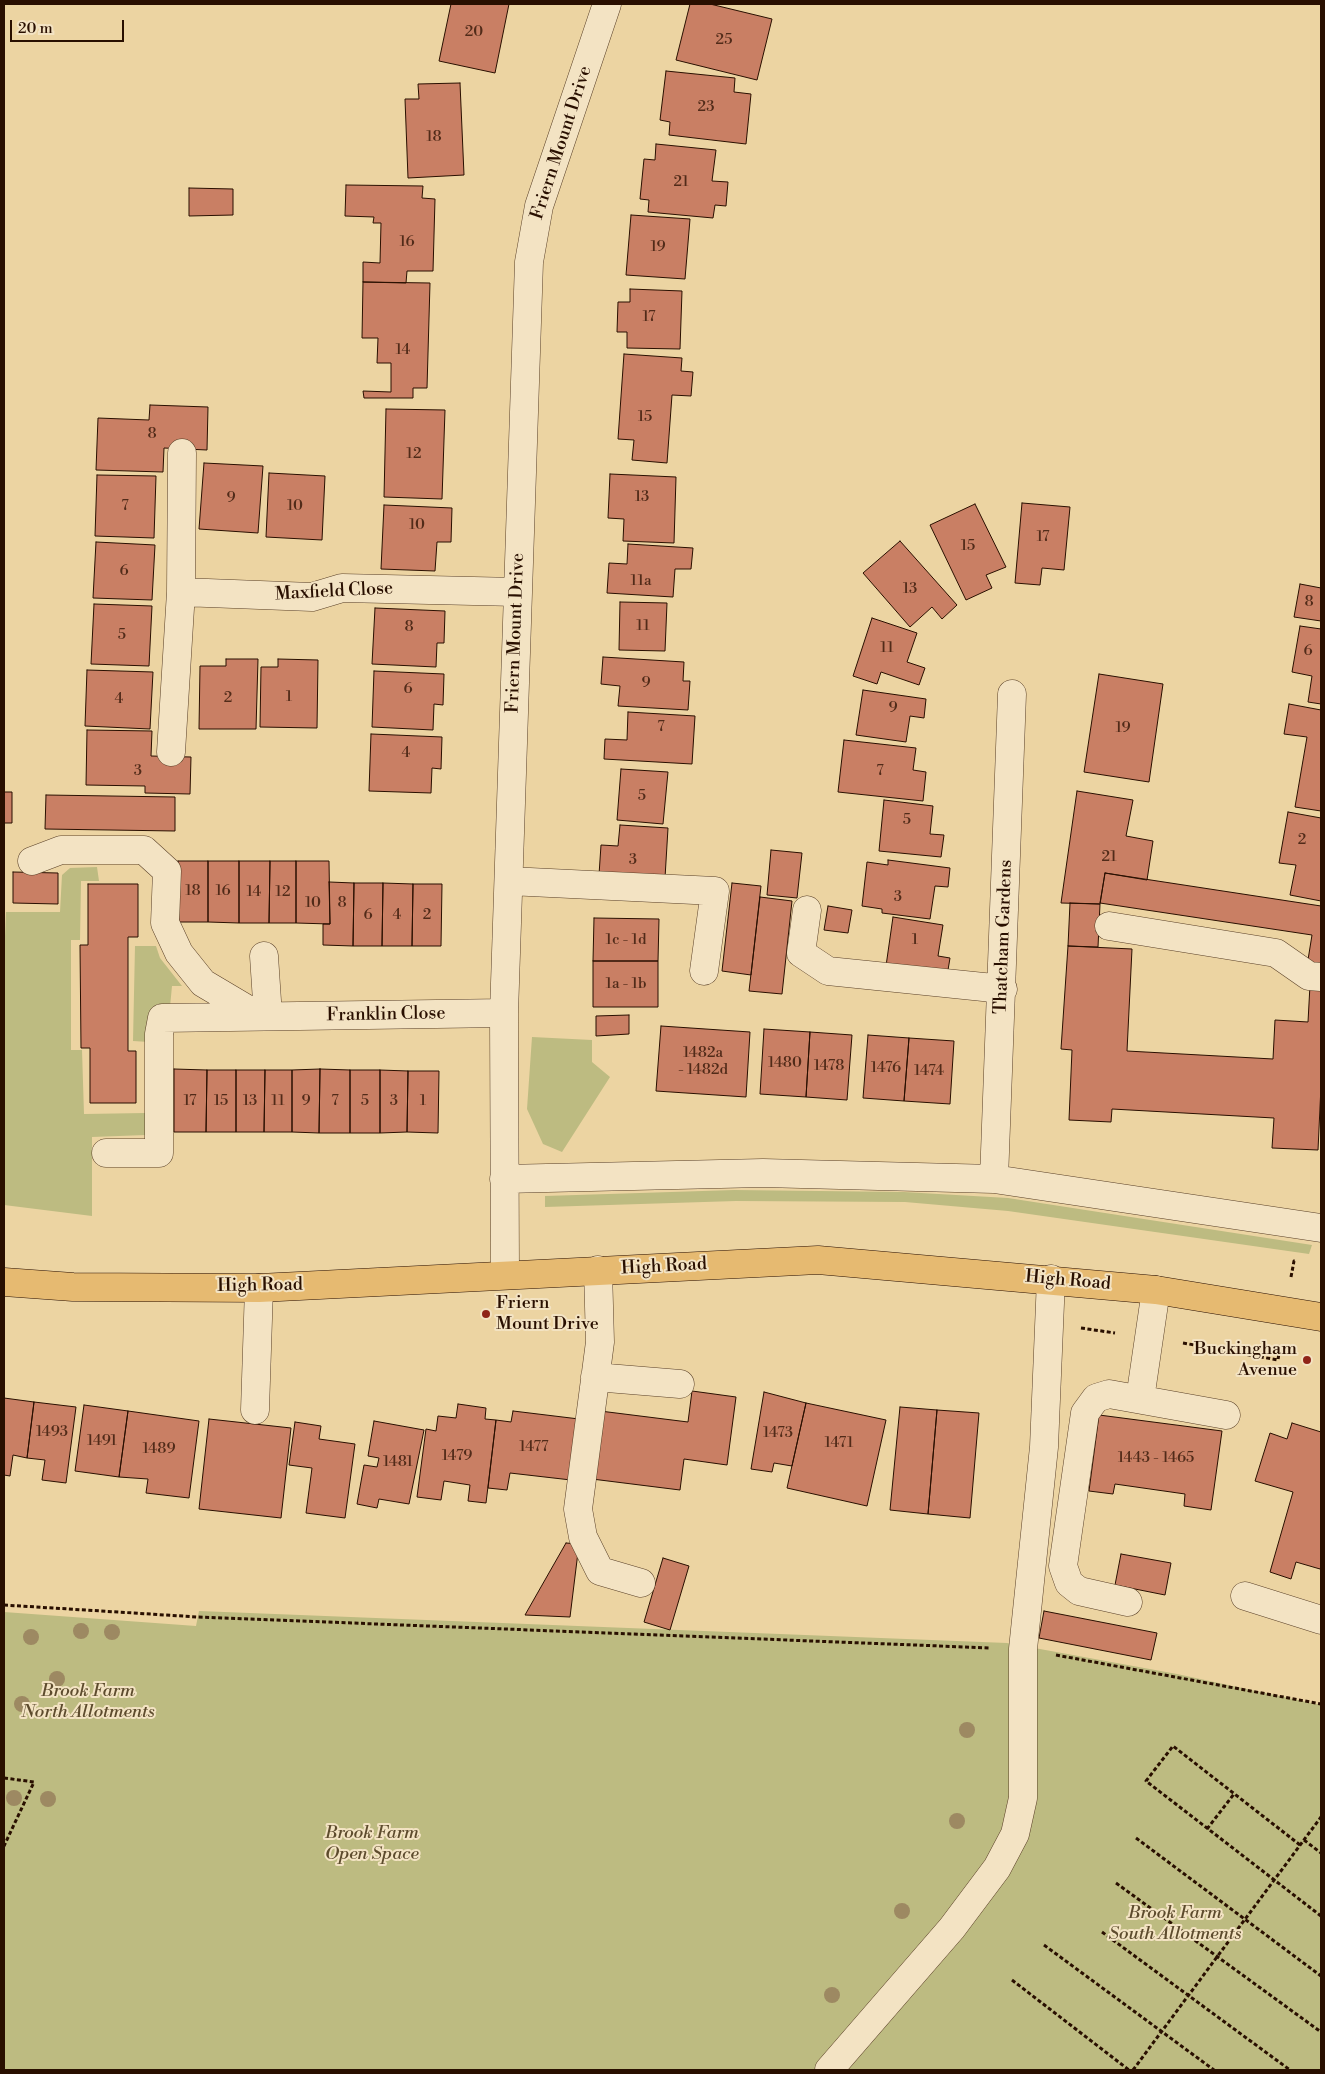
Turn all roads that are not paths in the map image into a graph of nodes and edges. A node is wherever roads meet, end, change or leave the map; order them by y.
1 (607, 4) edge
2 (182, 453) dead end
3 (181, 592) junction
4 (517, 592) junction
5 (1012, 694) dead end
6 (171, 752) dead end
7 (32, 860) dead end
8 (509, 881) junction
9 (807, 910) dead end
10 (1109, 926) dead end
11 (264, 956) dead end
12 (704, 971) dead end
13 (1321, 977) edge
14 (1002, 989) junction
15 (504, 1013) junction
16 (262, 1016) junction
17 (106, 1153) dead end
18 (504, 1179) junction
19 (994, 1179) junction
20 (1321, 1228) edge
21 (598, 1270) junction
22 (505, 1274) junction
23 (1051, 1279) junction
24 (4, 1282) edge
25 (259, 1288) junction
26 (1156, 1290) junction
27 (1321, 1317) edge
28 (595, 1377) junction
29 (680, 1384) dead end
30 (1140, 1399) junction
31 (255, 1410) dead end
32 (1226, 1415) dead end
33 (641, 1583) dead end
34 (1245, 1596) dead end
35 (1128, 1602) dead end
36 (1321, 1620) edge
37 (829, 2070) edge

1 - 4 street, Friern Mount Drive
2 - 3 street
3 - 4 street, Maxfield Close
3 - 6 street
4 - 8 street, Friern Mount Drive
5 - 14 street, Thatcham Gardens
7 - 16 street
8 - 12 street
8 - 15 street, Friern Mount Drive
9 - 14 street
10 - 13 street
11 - 16 street
14 - 19 street, Thatcham Gardens
15 - 16 street, Franklin Close
15 - 18 street, Friern Mount Drive
16 - 17 street, Franklin Close
18 - 19 street
18 - 22 street, Friern Mount Drive
19 - 20 street
21 - 22 main road, High Road
21 - 23 main road, High Road
21 - 28 street
22 - 25 main road, High Road
23 - 26 main road, High Road
23 - 37 street
24 - 25 main road, High Road
25 - 31 street
26 - 27 main road, High Road
26 - 30 street
28 - 29 street
28 - 33 street
30 - 32 street
30 - 35 street
34 - 36 street

